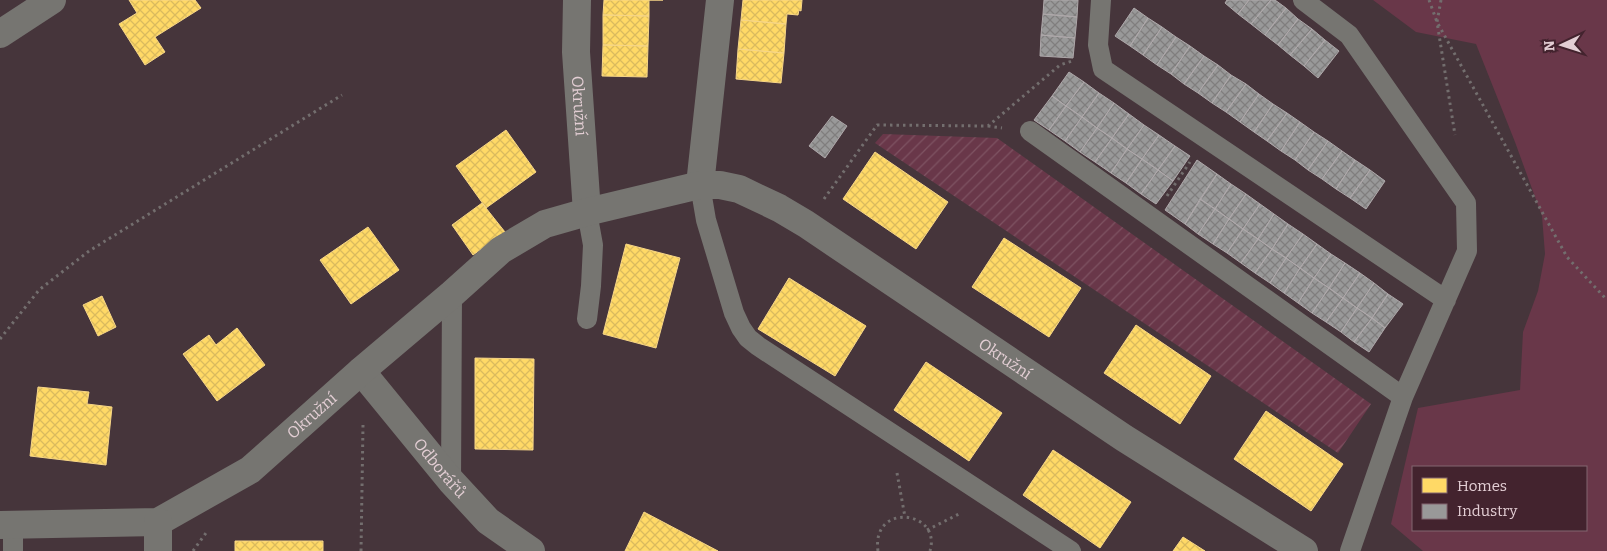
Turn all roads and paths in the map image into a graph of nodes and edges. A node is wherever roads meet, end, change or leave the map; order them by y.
1 (52, 0) edge
2 (577, 0) edge
3 (720, 0) edge
4 (1101, 0) edge
5 (1303, 0) edge
6 (1429, 0) edge
7 (1441, 0) edge
8 (1437, 22) junction
9 (0, 34) edge
10 (1099, 52) junction
11 (342, 95) dead end
12 (1030, 131) dead end
13 (1455, 136) dead end
14 (1206, 138) junction
15 (700, 185) junction
16 (587, 212) junction
17 (1152, 218) junction
18 (806, 224) junction
19 (452, 294) junction
20 (1446, 300) junction
21 (1607, 300) edge
22 (587, 319) dead end
23 (0, 339) edge
24 (361, 371) junction
25 (1403, 396) junction
26 (363, 416) dead end
27 (451, 481) junction
28 (158, 522) junction
29 (9, 534) edge
30 (158, 551) edge
31 (360, 551) edge
32 (531, 551) edge
33 (878, 551) edge
34 (930, 551) edge
35 (1071, 551) edge
36 (1304, 551) edge
37 (1350, 551) edge

1 - 9 street
2 - 16 street, Okružní
3 - 15 street
4 - 10 lane
5 - 20 lane
6 - 8 path
7 - 8 path
8 - 13 path
8 - 21 path
10 - 14 lane
10 - 18 path
11 - 23 path
12 - 17 lane
14 - 17 path
14 - 20 lane
15 - 16 street, Okružní
15 - 18 street, Okružní
15 - 35 lane
16 - 19 street, Okružní
16 - 22 lane
17 - 25 lane
18 - 36 street, Okružní
19 - 24 street, Okružní
19 - 27 lane
20 - 25 lane
24 - 27 street, Odborářů
24 - 28 street, Okružní
25 - 37 lane
26 - 31 path
27 - 32 street, Odborářů
28 - 29 street, Okružní
28 - 30 street
33 - 34 path

